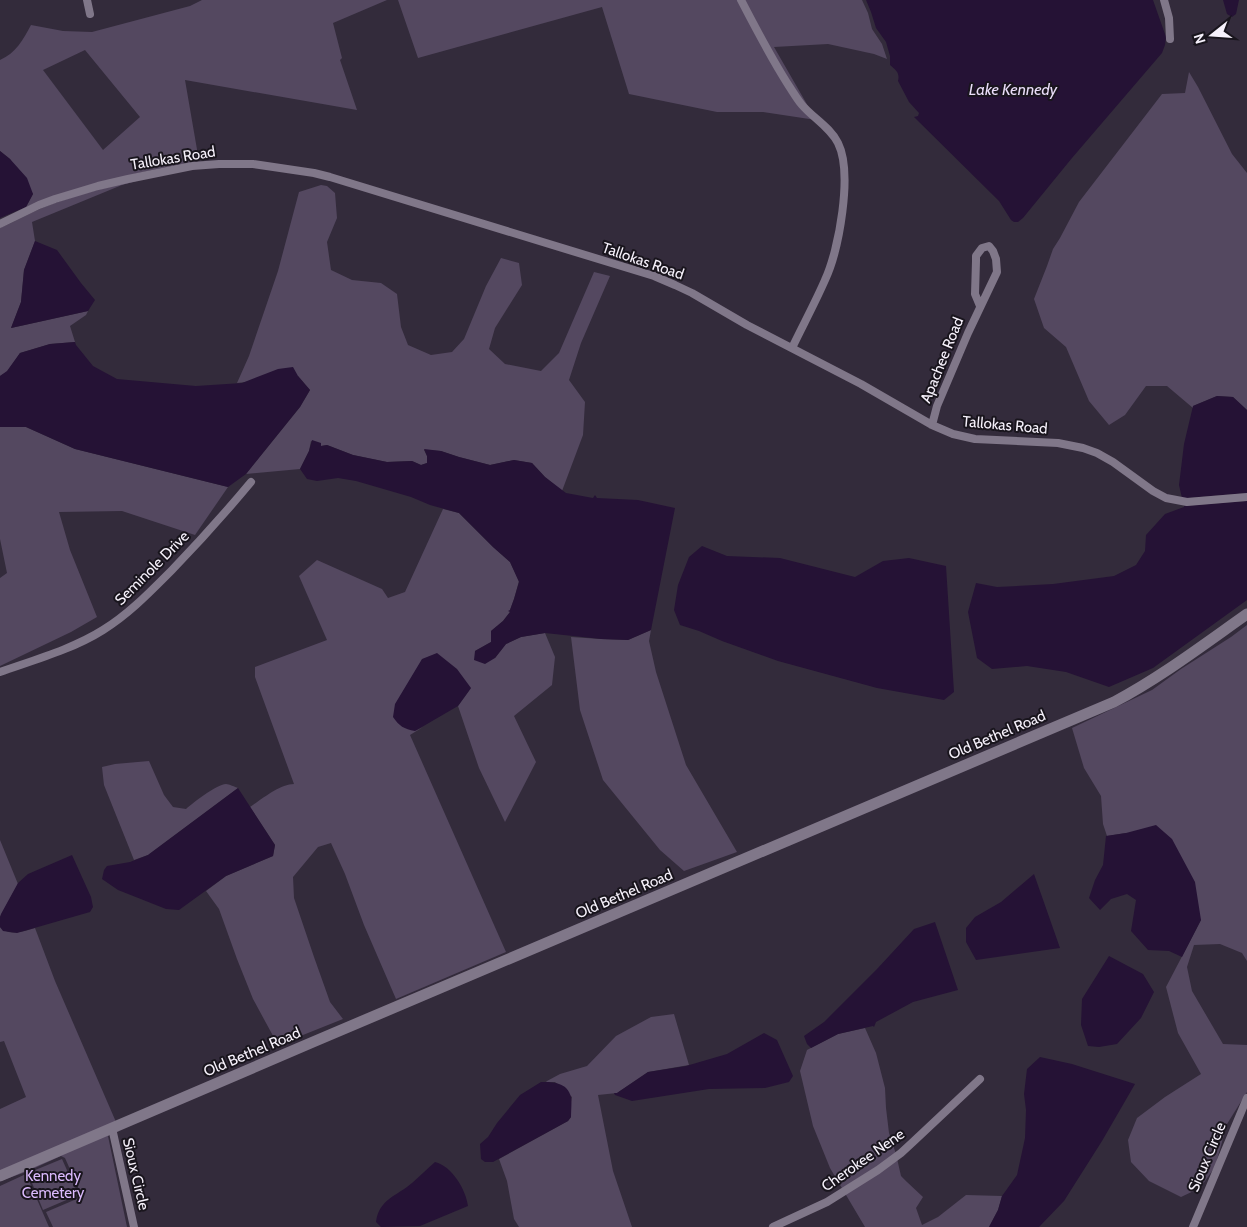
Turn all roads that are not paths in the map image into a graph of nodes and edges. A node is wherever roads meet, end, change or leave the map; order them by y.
1 (87, 0) edge
2 (741, 0) edge
3 (1164, 0) edge
4 (90, 14) dead end
5 (1170, 39) dead end
6 (0, 224) edge
7 (980, 306) junction
8 (792, 348) junction
9 (932, 425) junction
10 (251, 482) dead end
11 (1247, 497) edge
12 (1247, 614) edge
13 (0, 672) edge
14 (980, 1080) dead end
15 (1247, 1098) edge
16 (112, 1128) junction
17 (0, 1176) edge
18 (134, 1227) edge
19 (773, 1227) edge
20 (1193, 1227) edge

1 - 4 street
2 - 8 street
3 - 5 street
6 - 8 street, Tallokas Road
7 - 7 street, Apachee Road
7 - 9 street, Apachee Road
8 - 9 street, Tallokas Road
9 - 11 street, Tallokas Road
10 - 13 street, Seminole Drive
12 - 16 street, Old Bethel Road
14 - 19 street, Cherokee Nene
15 - 20 street, Sioux Circle
16 - 17 street, Old Bethel Road
16 - 18 street, Sioux Circle

